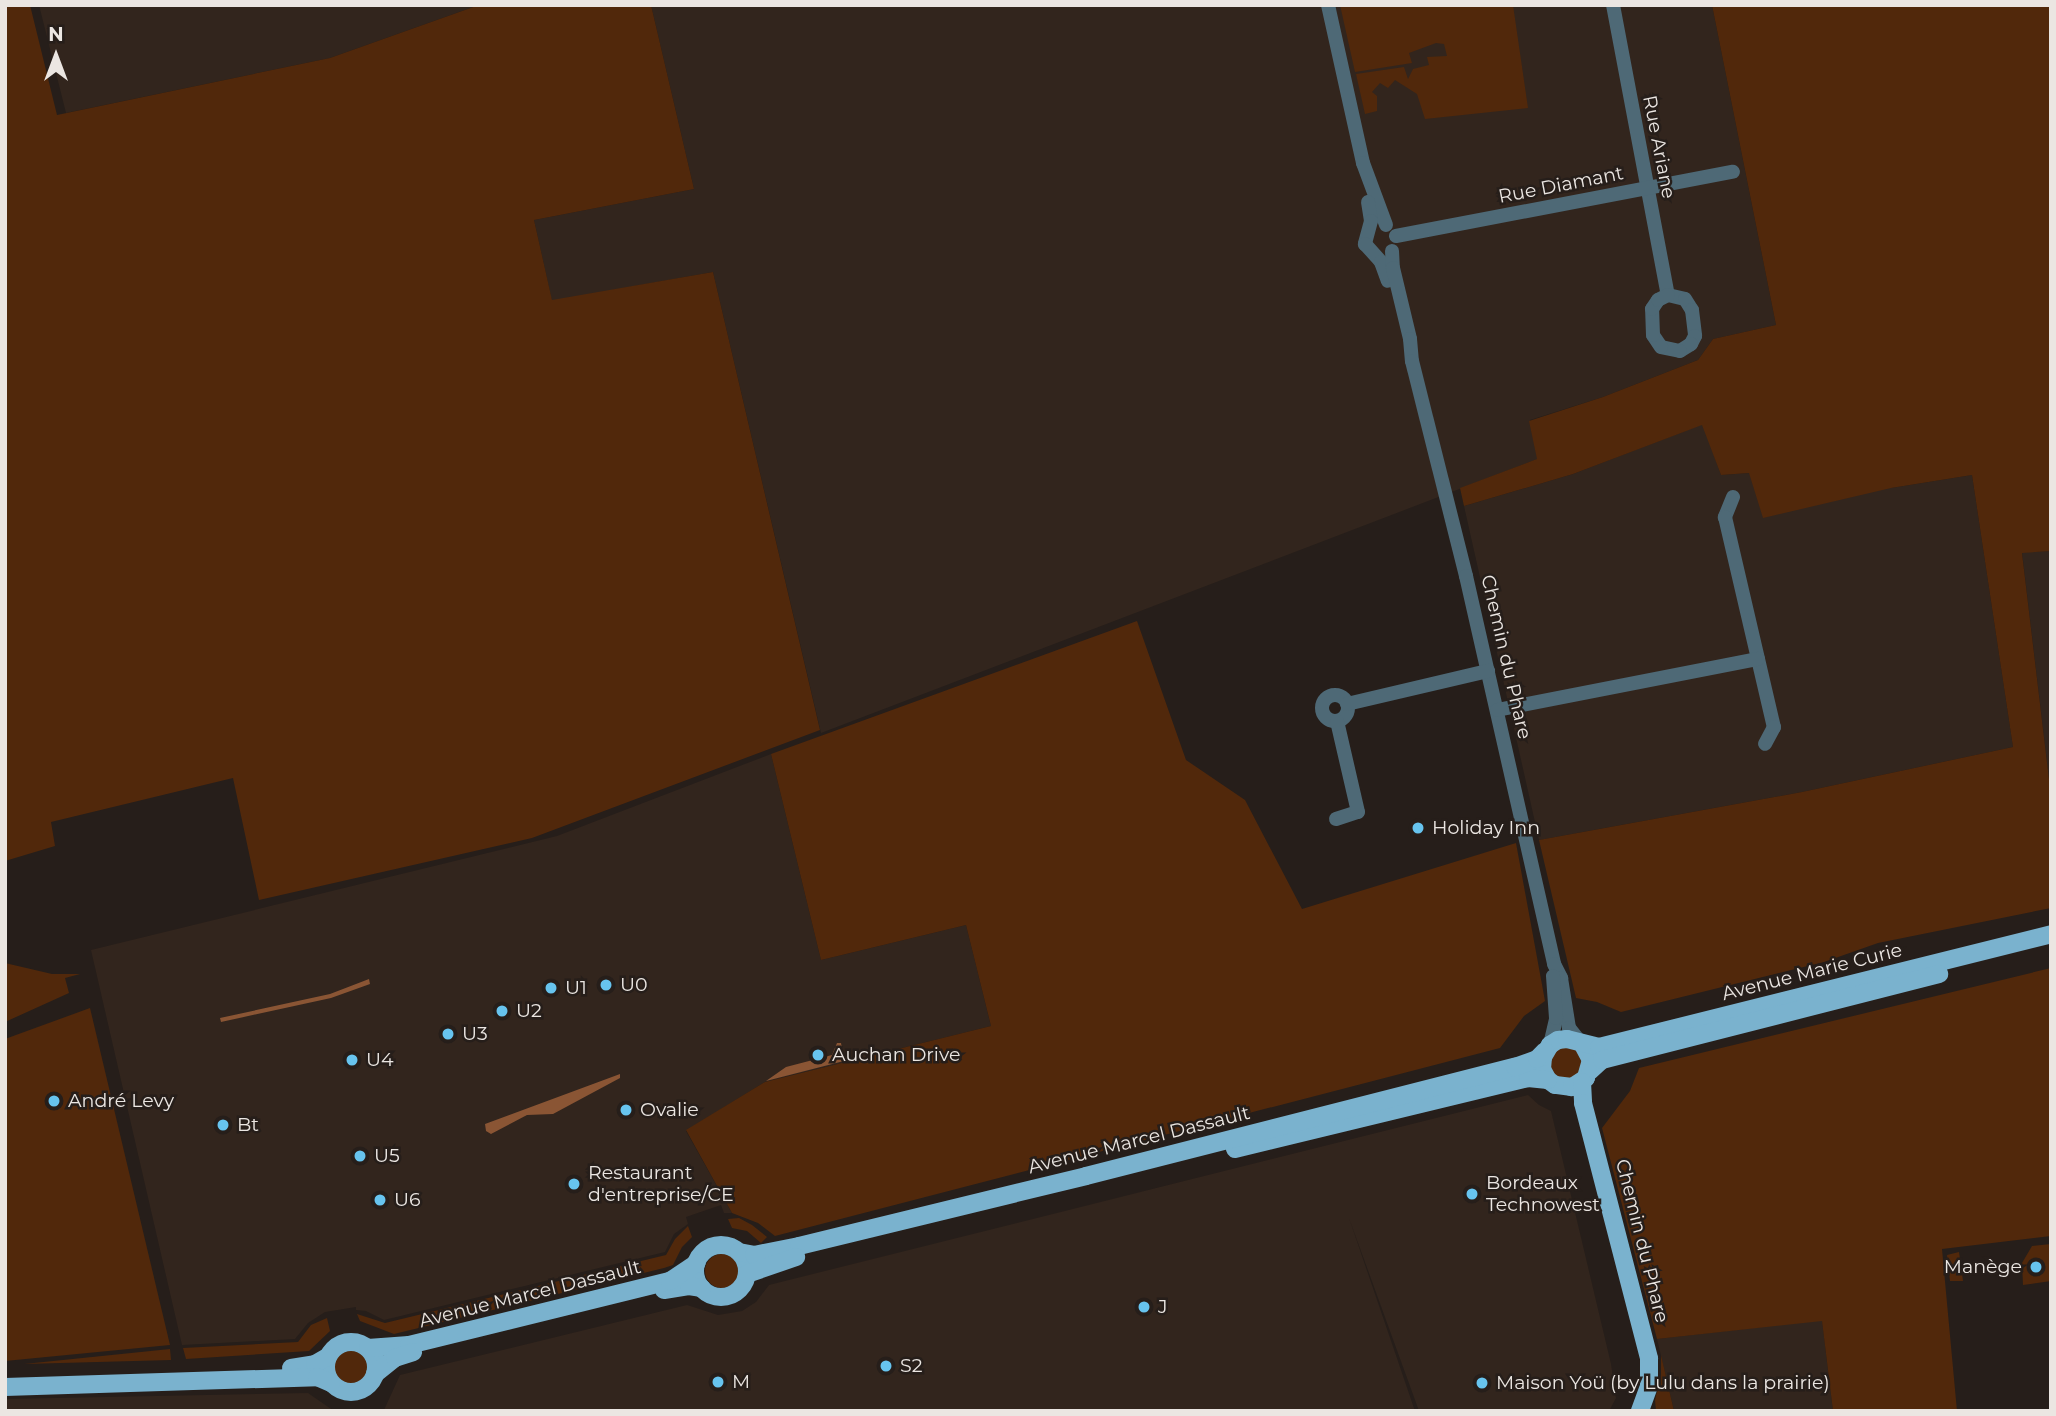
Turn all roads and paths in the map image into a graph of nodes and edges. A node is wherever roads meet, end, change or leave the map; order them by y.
1 (1328, 5) edge
2 (1613, 5) edge
3 (1363, 163) junction
4 (1733, 172) dead end
5 (1647, 188) junction
6 (1386, 225) junction
7 (1369, 229) junction
8 (1396, 236) junction
9 (1392, 251) junction
10 (1374, 254) junction
11 (1668, 295) dead end
12 (1412, 361) junction
13 (1733, 497) dead end
14 (1758, 659) junction
15 (1488, 671) junction
16 (1348, 704) junction
17 (1497, 710) junction
18 (1336, 721) junction
19 (1765, 744) dead end
20 (1336, 819) dead end
21 (2051, 934) edge
22 (2051, 946) edge
23 (1554, 964) junction
24 (1583, 1045) junction
25 (1548, 1048) junction
26 (1586, 1076) junction
27 (1555, 1084) junction
28 (739, 1252) junction
29 (697, 1263) junction
30 (747, 1274) junction
31 (702, 1288) junction
32 (368, 1348) junction
33 (327, 1357) junction
34 (375, 1374) junction
35 (5, 1377) edge
36 (331, 1383) junction
37 (1649, 1386) junction
38 (5, 1387) edge
39 (1629, 1411) edge
40 (1640, 1411) edge
41 (1652, 1411) edge

1 - 3 street
2 - 5 street, Rue Ariane
3 - 6 street
3 - 7 street
4 - 5 street, Rue Diamant
5 - 8 street, Rue Diamant
5 - 11 street, Rue Ariane
6 - 7 street
6 - 8 street
7 - 10 street
8 - 9 street
9 - 10 street
9 - 12 street, Chemin du Phare
10 - 12 street, Chemin du Phare
12 - 15 street, Chemin du Phare
13 - 14 street
14 - 17 street
14 - 19 street
15 - 16 street
15 - 17 street, Chemin du Phare
16 - 18 street
16 - 18 street
17 - 23 street, Chemin du Phare
18 - 20 street
21 - 24 main road, Avenue Marie Curie
22 - 26 main road, Avenue Marie Curie
23 - 24 street, Chemin du Phare
23 - 25 street, Chemin du Phare
24 - 25 main road
24 - 26 main road
25 - 27 main road
25 - 28 main road, Avenue Marcel Dassault
26 - 27 main road
26 - 37 main road, Chemin du Phare
27 - 30 main road, Avenue Marcel Dassault
27 - 39 main road, Chemin du Phare
28 - 29 main road
28 - 30 main road
29 - 31 main road
29 - 32 main road, Avenue Marcel Dassault
30 - 31 main road
31 - 34 main road, Avenue Marcel Dassault
32 - 33 main road
32 - 34 main road
33 - 35 main road
33 - 36 main road
34 - 36 main road
36 - 38 main road
37 - 40 main road, Chemin du Phare
37 - 41 main road

